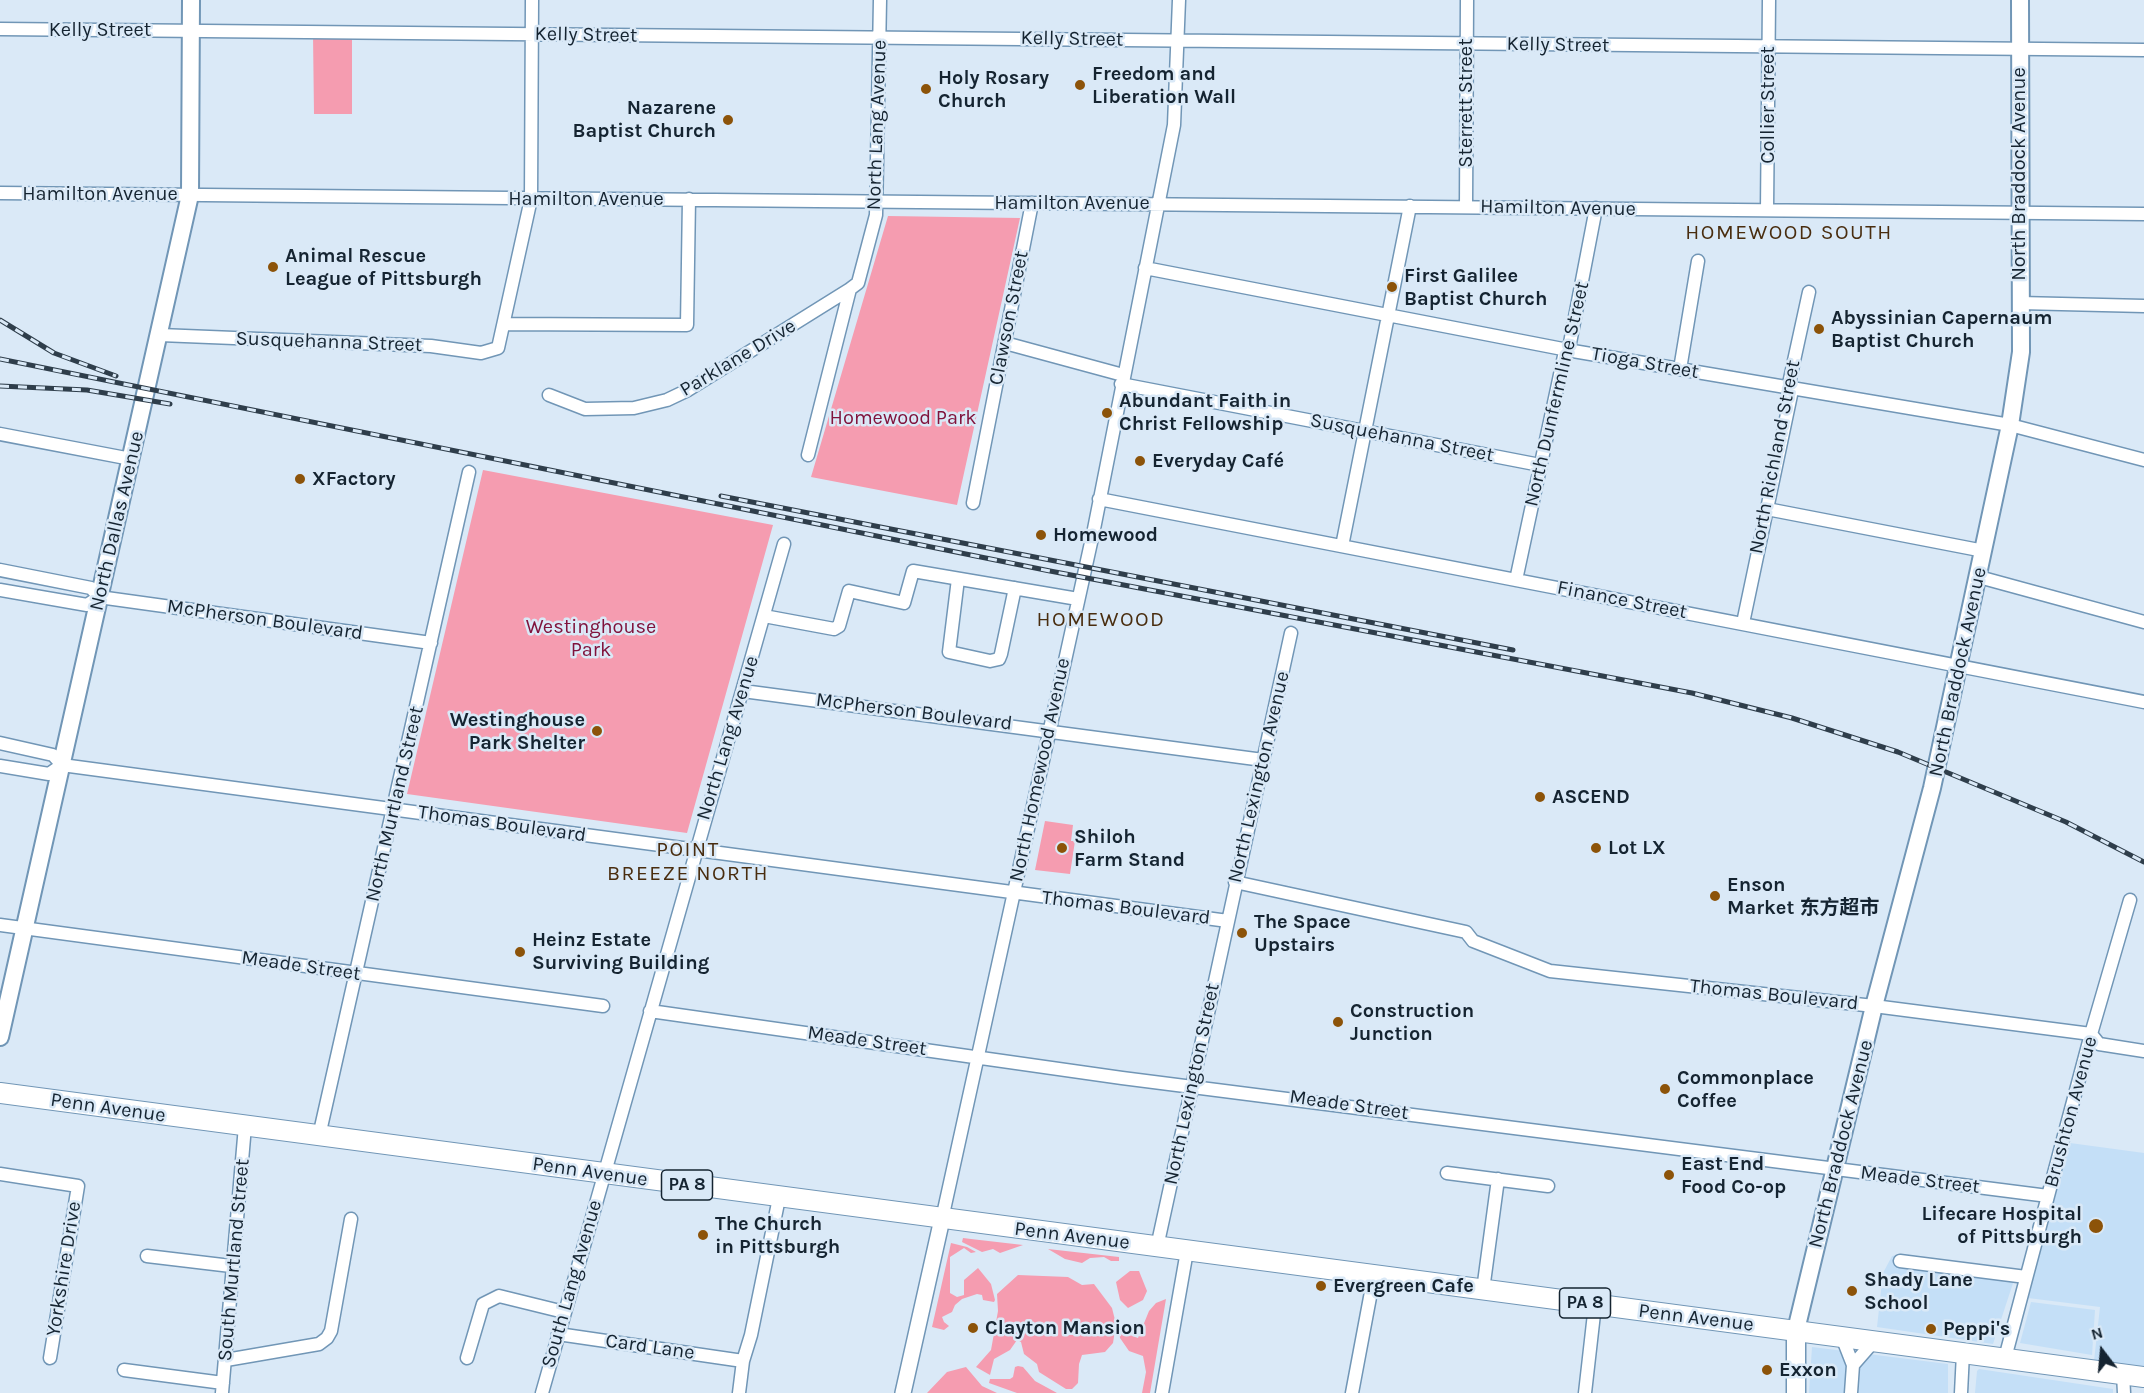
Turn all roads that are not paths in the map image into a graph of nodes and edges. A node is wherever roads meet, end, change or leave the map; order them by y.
1 (191, 0) edge
2 (532, 0) edge
3 (880, 0) edge
4 (1179, 0) edge
5 (1467, 0) edge
6 (1768, 0) edge
7 (2020, 0) edge
8 (0, 29) edge
9 (190, 31) junction
10 (532, 34) junction
11 (879, 37) junction
12 (1178, 40) junction
13 (1467, 44) junction
14 (1768, 46) junction
15 (2019, 49) junction
16 (2144, 50) edge
17 (0, 193) edge
18 (190, 195) junction
19 (531, 199) junction
20 (689, 199) junction
21 (877, 201) junction
22 (1032, 203) junction
23 (1157, 204) junction
24 (1410, 206) junction
25 (1466, 207) junction
26 (1596, 208) junction
27 (1767, 210) junction
28 (2019, 213) junction
29 (2144, 214) edge
30 (1698, 261) dead end
31 (1145, 267) junction
32 (850, 289) junction
33 (1809, 292) dead end
34 (2020, 303) junction
35 (2144, 306) edge
36 (1388, 315) junction
37 (504, 324) junction
38 (160, 335) junction
39 (1005, 343) junction
40 (1567, 350) junction
41 (1680, 369) junction
42 (1122, 380) junction
43 (1791, 387) junction
44 (549, 395) dead end
45 (2010, 425) junction
46 (1365, 430) junction
47 (0, 434) edge
48 (808, 455) dead end
49 (132, 459) junction
50 (2144, 460) edge
51 (1540, 465) junction
52 (470, 472) dead end
53 (1099, 499) junction
54 (973, 503) dead end
55 (1767, 508) junction
56 (784, 544) dead end
57 (1342, 546) junction
58 (1984, 551) junction
59 (0, 570) edge
60 (1979, 577) junction
61 (958, 579) junction
62 (1516, 580) junction
63 (1015, 588) junction
64 (0, 590) edge
65 (99, 597) junction
66 (1078, 599) junction
67 (764, 616) junction
68 (2144, 622) edge
69 (1743, 623) junction
70 (1291, 633) dead end
71 (431, 643) junction
72 (1960, 666) junction
73 (743, 691) junction
74 (2144, 702) edge
75 (1048, 730) junction
76 (0, 743) edge
77 (1263, 760) junction
78 (62, 765) junction
79 (0, 766) edge
80 (393, 810) junction
81 (695, 850) junction
82 (1235, 882) junction
83 (1013, 893) junction
84 (2130, 900) dead end
85 (1228, 921) junction
86 (0, 925) edge
87 (24, 928) junction
88 (355, 974) junction
89 (603, 1006) dead end
90 (1874, 1006) junction
91 (650, 1011) junction
92 (2091, 1034) junction
93 (0, 1038) edge
94 (2144, 1051) edge
95 (977, 1057) junction
96 (1193, 1084) junction
97 (0, 1093) edge
98 (245, 1126) junction
99 (319, 1136) junction
100 (1834, 1168) junction
101 (1447, 1173) dead end
102 (0, 1174) edge
103 (603, 1174) junction
104 (1497, 1179) junction
105 (1548, 1186) dead end
106 (2048, 1196) junction
107 (779, 1198) junction
108 (351, 1219) dead end
109 (942, 1219) junction
110 (1156, 1248) junction
111 (1187, 1251) junction
112 (147, 1256) dead end
113 (1900, 1261) dead end
114 (231, 1266) junction
115 (1374, 1276) junction
116 (2026, 1277) junction
117 (1483, 1290) junction
118 (1595, 1305) junction
119 (564, 1312) junction
120 (1796, 1330) junction
121 (558, 1334) junction
122 (1842, 1337) junction
123 (1874, 1341) junction
124 (1963, 1353) junction
125 (50, 1358) dead end
126 (467, 1358) dead end
127 (2005, 1358) junction
128 (226, 1360) junction
129 (743, 1361) junction
130 (1853, 1365) junction
131 (124, 1370) dead end
132 (2144, 1377) edge
133 (2123, 1383) edge
134 (222, 1388) edge
135 (542, 1393) edge
136 (739, 1393) edge
137 (903, 1393) edge
138 (1162, 1393) edge
139 (1352, 1393) edge
140 (1584, 1393) edge
141 (1796, 1393) edge
142 (1851, 1393) edge
143 (1961, 1393) edge

1 - 9 main road, North Dallas Avenue
2 - 10 street
3 - 11 street, North Lang Avenue
4 - 12 street, North Homewood Avenue
5 - 13 street, Sterrett Street
6 - 14 street, Collier Street
7 - 15 main road, North Braddock Avenue
8 - 9 street, Kelly Street
9 - 10 street, Kelly Street
9 - 18 main road, North Dallas Avenue
10 - 11 street, Kelly Street
10 - 19 street
11 - 12 street, Kelly Street
11 - 21 street, North Lang Avenue
12 - 13 street, Kelly Street
12 - 23 street, North Homewood Avenue
13 - 14 street, Kelly Street
13 - 25 street, Sterrett Street
14 - 15 street, Kelly Street
14 - 27 street, Collier Street
15 - 16 street, Kelly Street
15 - 28 main road, North Braddock Avenue
17 - 18 street, Hamilton Avenue
18 - 19 street, Hamilton Avenue
18 - 38 main road, North Dallas Avenue
19 - 20 street, Hamilton Avenue
19 - 37 street
20 - 21 street, Hamilton Avenue
20 - 37 street
21 - 22 street, Hamilton Avenue
21 - 32 street, North Lang Avenue
22 - 23 street, Hamilton Avenue
22 - 39 street, Clawson Street
23 - 24 street, Hamilton Avenue
23 - 31 street, North Homewood Avenue
24 - 25 street, Hamilton Avenue
24 - 36 street
25 - 26 street, Hamilton Avenue
26 - 27 street, Hamilton Avenue
26 - 40 street, North Dunfermline Street
27 - 28 street, Hamilton Avenue
28 - 29 street, Hamilton Avenue
28 - 34 main road, North Braddock Avenue
30 - 41 street
31 - 36 street, Tioga Street
31 - 42 street, North Homewood Avenue
32 - 44 street, Parklane Drive
32 - 48 street, North Lang Avenue
33 - 43 street, North Richland Street
34 - 35 street
34 - 45 main road, North Braddock Avenue
36 - 40 street, Tioga Street
36 - 46 street
37 - 38 street, Susquehanna Street
38 - 49 main road, North Dallas Avenue
39 - 42 street, Susquehanna Street
39 - 54 street, Clawson Street
40 - 41 street, Tioga Street
40 - 51 street, North Dunfermline Street
41 - 43 street, Tioga Street
42 - 46 street, Susquehanna Street
42 - 53 street, North Homewood Avenue
43 - 45 street, Tioga Street
43 - 55 street, North Richland Street
45 - 50 street, Tioga Street
45 - 58 main road, North Braddock Avenue
46 - 51 street, Susquehanna Street
46 - 57 street
47 - 49 street
49 - 65 main road, North Dallas Avenue
51 - 62 street, North Dunfermline Street
52 - 71 street, North Murtland Street
53 - 57 street, Finance Street
53 - 66 street, North Homewood Avenue
55 - 58 street
55 - 69 street, North Richland Street
56 - 67 street, North Lang Avenue
57 - 62 street, Finance Street
58 - 60 main road, North Braddock Avenue
59 - 65 street, McPherson Boulevard
60 - 68 street
60 - 72 main road, North Braddock Avenue
61 - 63 street
61 - 63 street
61 - 67 street
62 - 69 street, Finance Street
63 - 66 street
64 - 65 street, McPherson Boulevard
65 - 71 street, McPherson Boulevard
65 - 78 main road, North Dallas Avenue
66 - 75 street, North Homewood Avenue
67 - 73 street, North Lang Avenue
69 - 72 street, Finance Street
70 - 77 street, North Lexington Avenue
71 - 80 street, North Murtland Street
72 - 74 street, Finance Street
72 - 90 main road, North Braddock Avenue
73 - 75 street, McPherson Boulevard
73 - 81 street, North Lang Avenue
75 - 77 street, McPherson Boulevard
75 - 83 street, North Homewood Avenue
76 - 78 street, Thomas Boulevard
77 - 82 street, North Lexington Avenue
78 - 79 street, Thomas Boulevard
78 - 80 street, Thomas Boulevard
78 - 87 main road, North Dallas Avenue
80 - 81 street, Thomas Boulevard
80 - 88 street, North Murtland Street
81 - 83 street, Thomas Boulevard
81 - 91 street, North Lang Avenue
82 - 85 street, North Lexington Avenue
82 - 90 street, Thomas Boulevard
83 - 85 street, Thomas Boulevard
83 - 95 street, North Homewood Avenue
84 - 92 street, Brushton Avenue
85 - 96 street, North Lexington Street
86 - 87 street, Meade Street
87 - 88 street, Meade Street
87 - 93 main road, North Dallas Avenue
88 - 89 street, Meade Street
88 - 99 street, North Murtland Street
90 - 92 street, Thomas Boulevard
90 - 100 main road, North Braddock Avenue
91 - 95 street, Meade Street
91 - 103 street, North Lang Avenue
92 - 94 street, Thomas Boulevard
92 - 106 street, Brushton Avenue
95 - 96 street, Meade Street
95 - 109 street, North Homewood Avenue
96 - 100 street, Meade Street
96 - 110 street, North Lexington Street
97 - 98 highway, Penn Avenue / PA 8
98 - 99 highway, Penn Avenue / PA 8
98 - 114 street, South Murtland Street
99 - 103 highway, Penn Avenue / PA 8
100 - 106 street, Meade Street
100 - 120 main road, North Braddock Avenue
101 - 104 street
102 - 125 street, Yorkshire Drive
103 - 107 highway, Penn Avenue / PA 8
103 - 119 street, South Lang Avenue
104 - 105 street
104 - 117 street
106 - 116 street, Brushton Avenue
107 - 109 highway, Penn Avenue / PA 8
107 - 129 street
108 - 128 street
109 - 110 highway, Penn Avenue / PA 8
109 - 137 street
110 - 111 highway, Penn Avenue / PA 8
111 - 115 highway, Penn Avenue / PA 8
111 - 138 street
112 - 114 street
113 - 116 street
114 - 128 street, South Murtland Street
115 - 117 highway, Penn Avenue / PA 8
115 - 139 street
116 - 127 street, Brushton Avenue
117 - 118 highway, Penn Avenue / PA 8
118 - 120 highway, Penn Avenue / PA 8
118 - 140 street
119 - 121 street, South Lang Avenue
119 - 126 street
120 - 122 highway, Penn Avenue / PA 8
120 - 141 main road
121 - 129 street, Card Lane
121 - 135 street, South Lang Avenue
122 - 123 highway, Penn Avenue / PA 8
122 - 130 street
123 - 124 highway, Penn Avenue / PA 8
123 - 130 street
124 - 127 highway, Penn Avenue / PA 8
124 - 143 street
127 - 133 highway, Penn Avenue / PA 8
128 - 134 street, South Murtland Street
129 - 136 street
130 - 142 street
131 - 134 street
132 - 133 highway, Penn Avenue / PA 8

